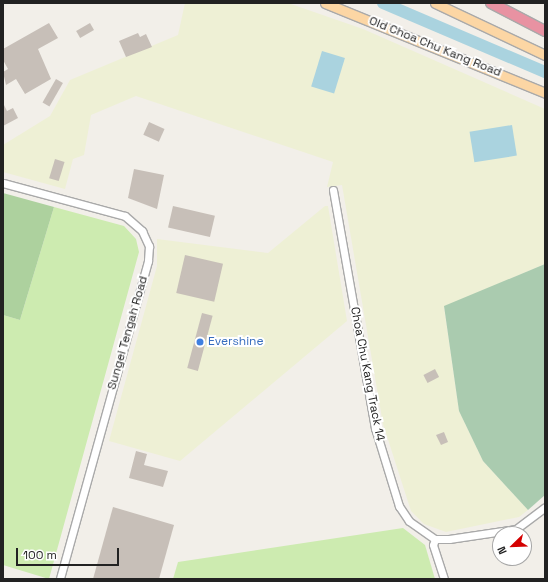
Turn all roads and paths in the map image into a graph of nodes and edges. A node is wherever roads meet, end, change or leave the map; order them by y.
1 (325, 3) edge
2 (435, 3) edge
3 (491, 3) edge
4 (545, 31) edge
5 (545, 55) edge
6 (545, 93) edge
7 (3, 184) edge
8 (333, 190) dead end
9 (545, 507) edge
10 (435, 539) junction
11 (60, 579) edge
12 (444, 579) edge

1 - 6 main road, Old Choa Chu Kang Road
2 - 5 main road
3 - 4 highway
7 - 11 street, Sungei Tengah Road
8 - 10 street, Choa Chu Kang Track 14
9 - 10 street
10 - 12 street

